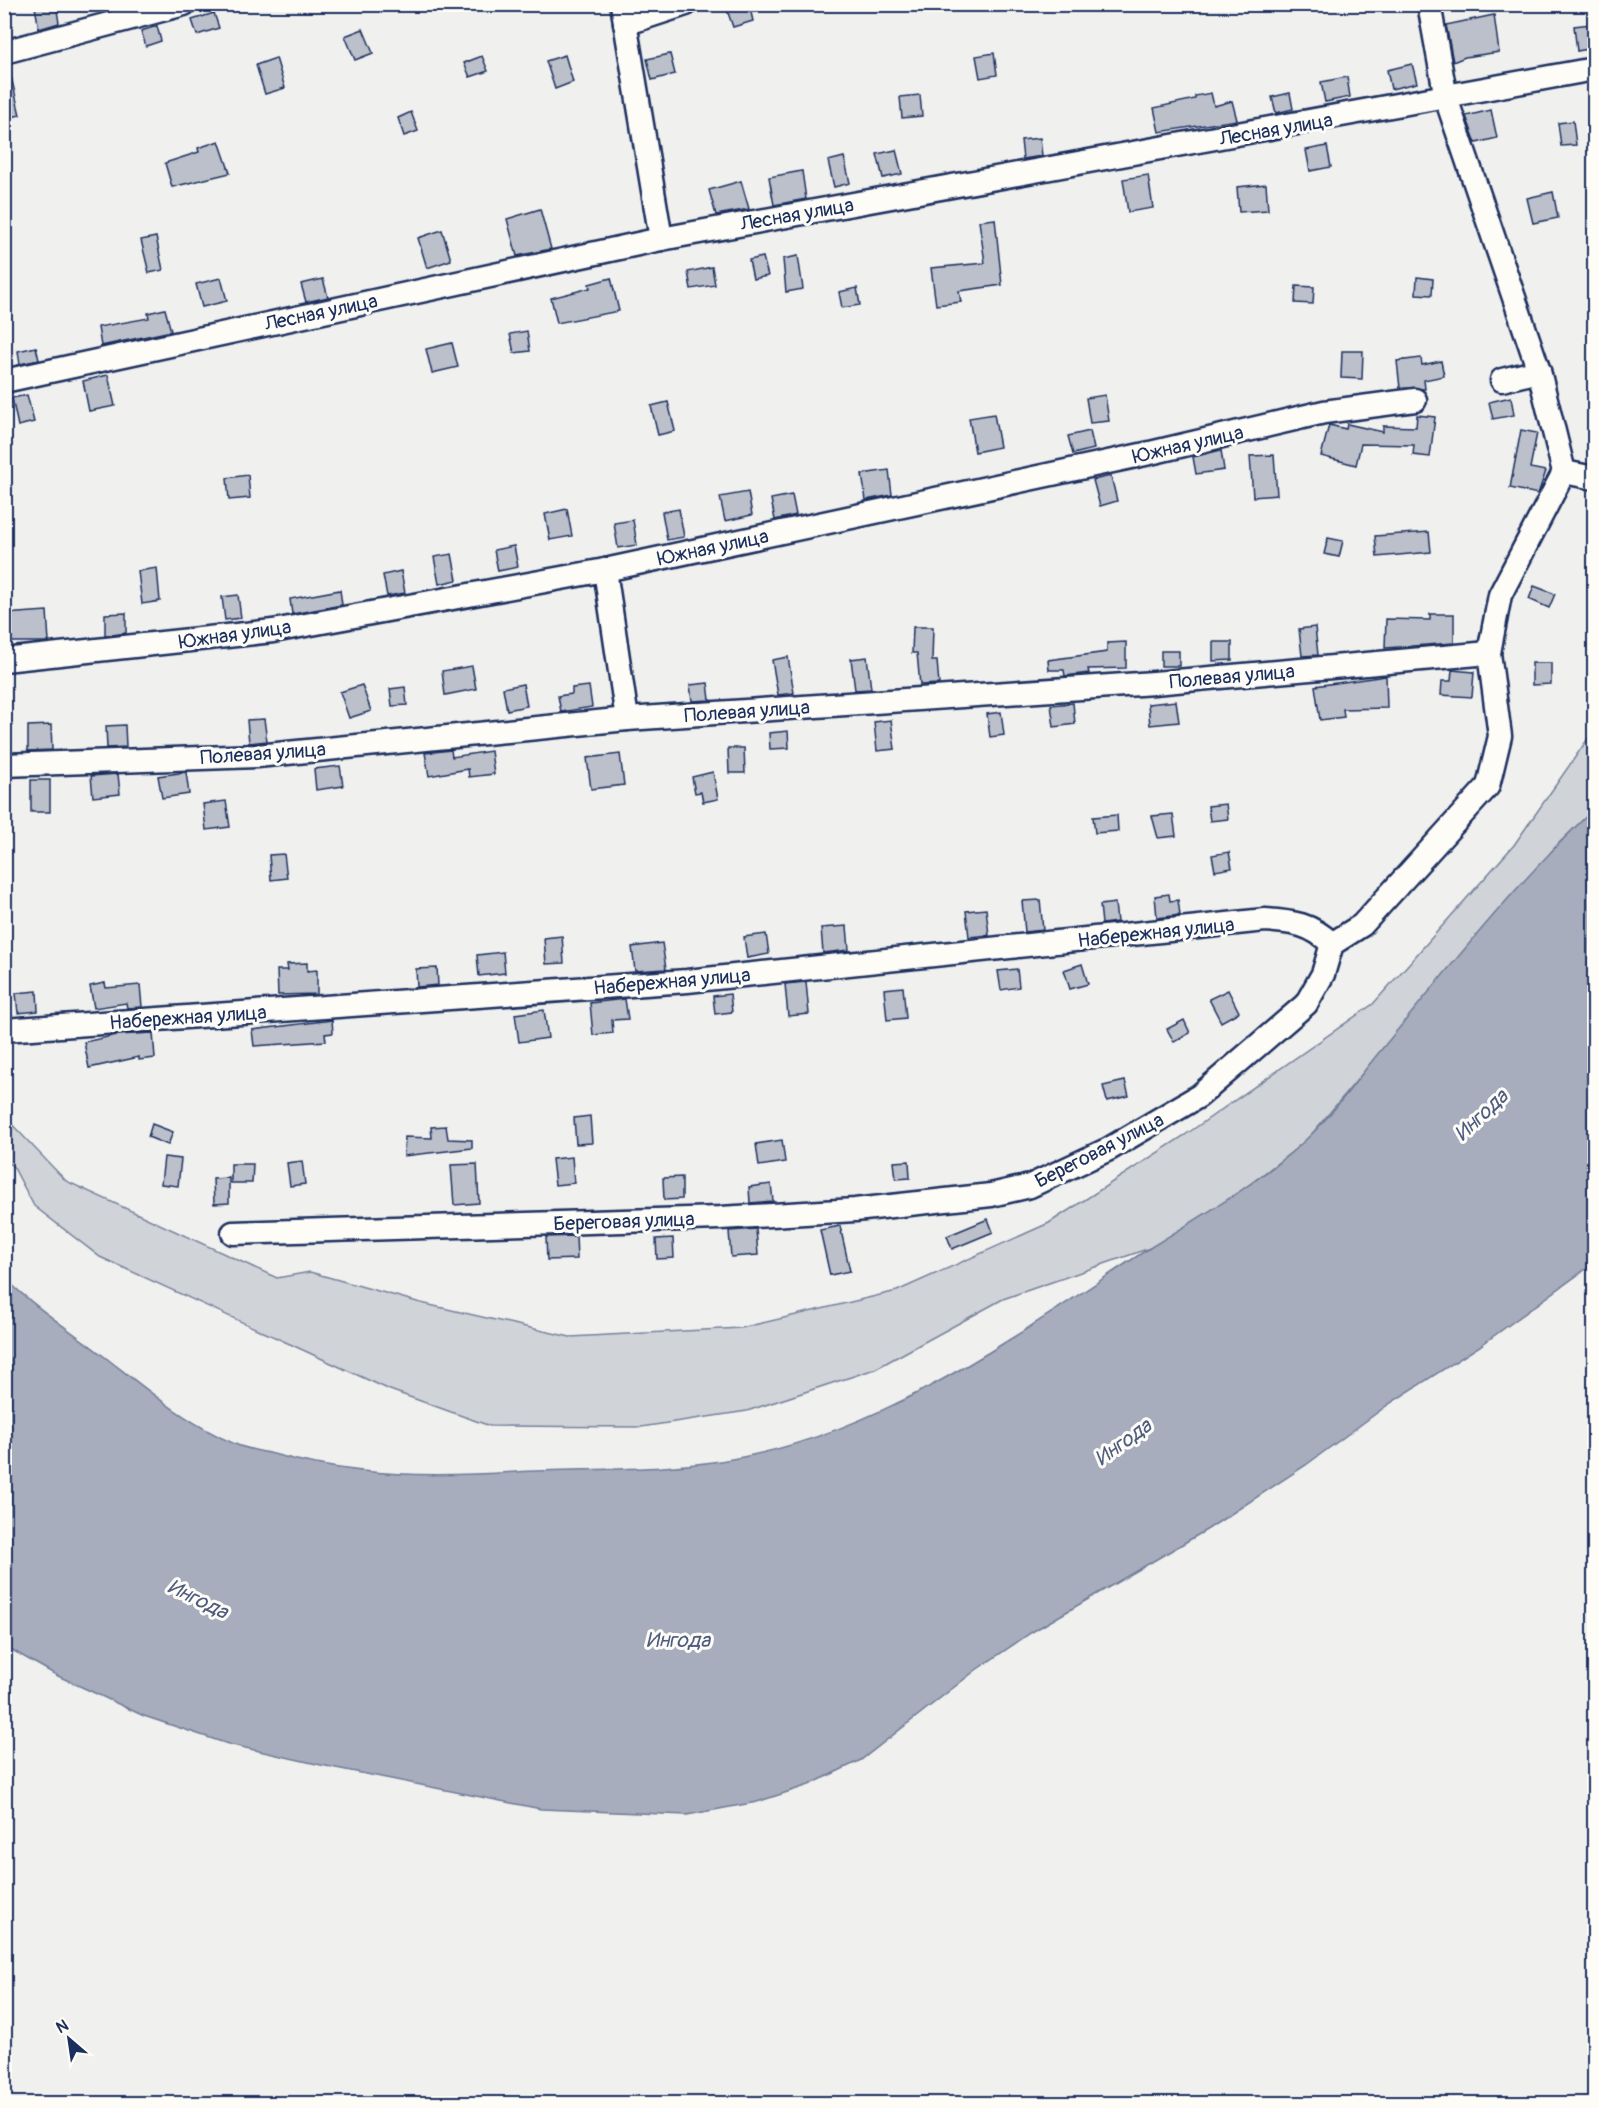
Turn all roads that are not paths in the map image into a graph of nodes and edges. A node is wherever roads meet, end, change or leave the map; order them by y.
1 (184, 4) edge
2 (686, 4) edge
3 (1429, 4) edge
4 (623, 14) edge
5 (4, 52) edge
6 (1594, 69) edge
7 (1446, 98) junction
8 (661, 239) junction
9 (1539, 371) junction
10 (1502, 380) dead end
11 (4, 381) edge
12 (1415, 400) dead end
13 (1564, 472) junction
14 (1594, 478) edge
15 (605, 570) junction
16 (1490, 653) junction
17 (4, 660) edge
18 (627, 719) junction
19 (4, 765) edge
20 (1332, 944) junction
21 (4, 1030) edge
22 (233, 1233) dead end

1 - 5 street
2 - 4 street
3 - 7 street
4 - 8 street
6 - 7 street, Лесная улица
7 - 8 street, Лесная улица
7 - 9 street
8 - 11 street, Лесная улица
9 - 10 street
9 - 13 street
12 - 15 street, Южная улица
13 - 14 street
13 - 16 street
15 - 17 street, Южная улица
15 - 18 street
16 - 18 street, Полевая улица
16 - 20 street
18 - 19 street, Полевая улица
20 - 21 street, Набережная улица
20 - 22 street, Береговая улица

